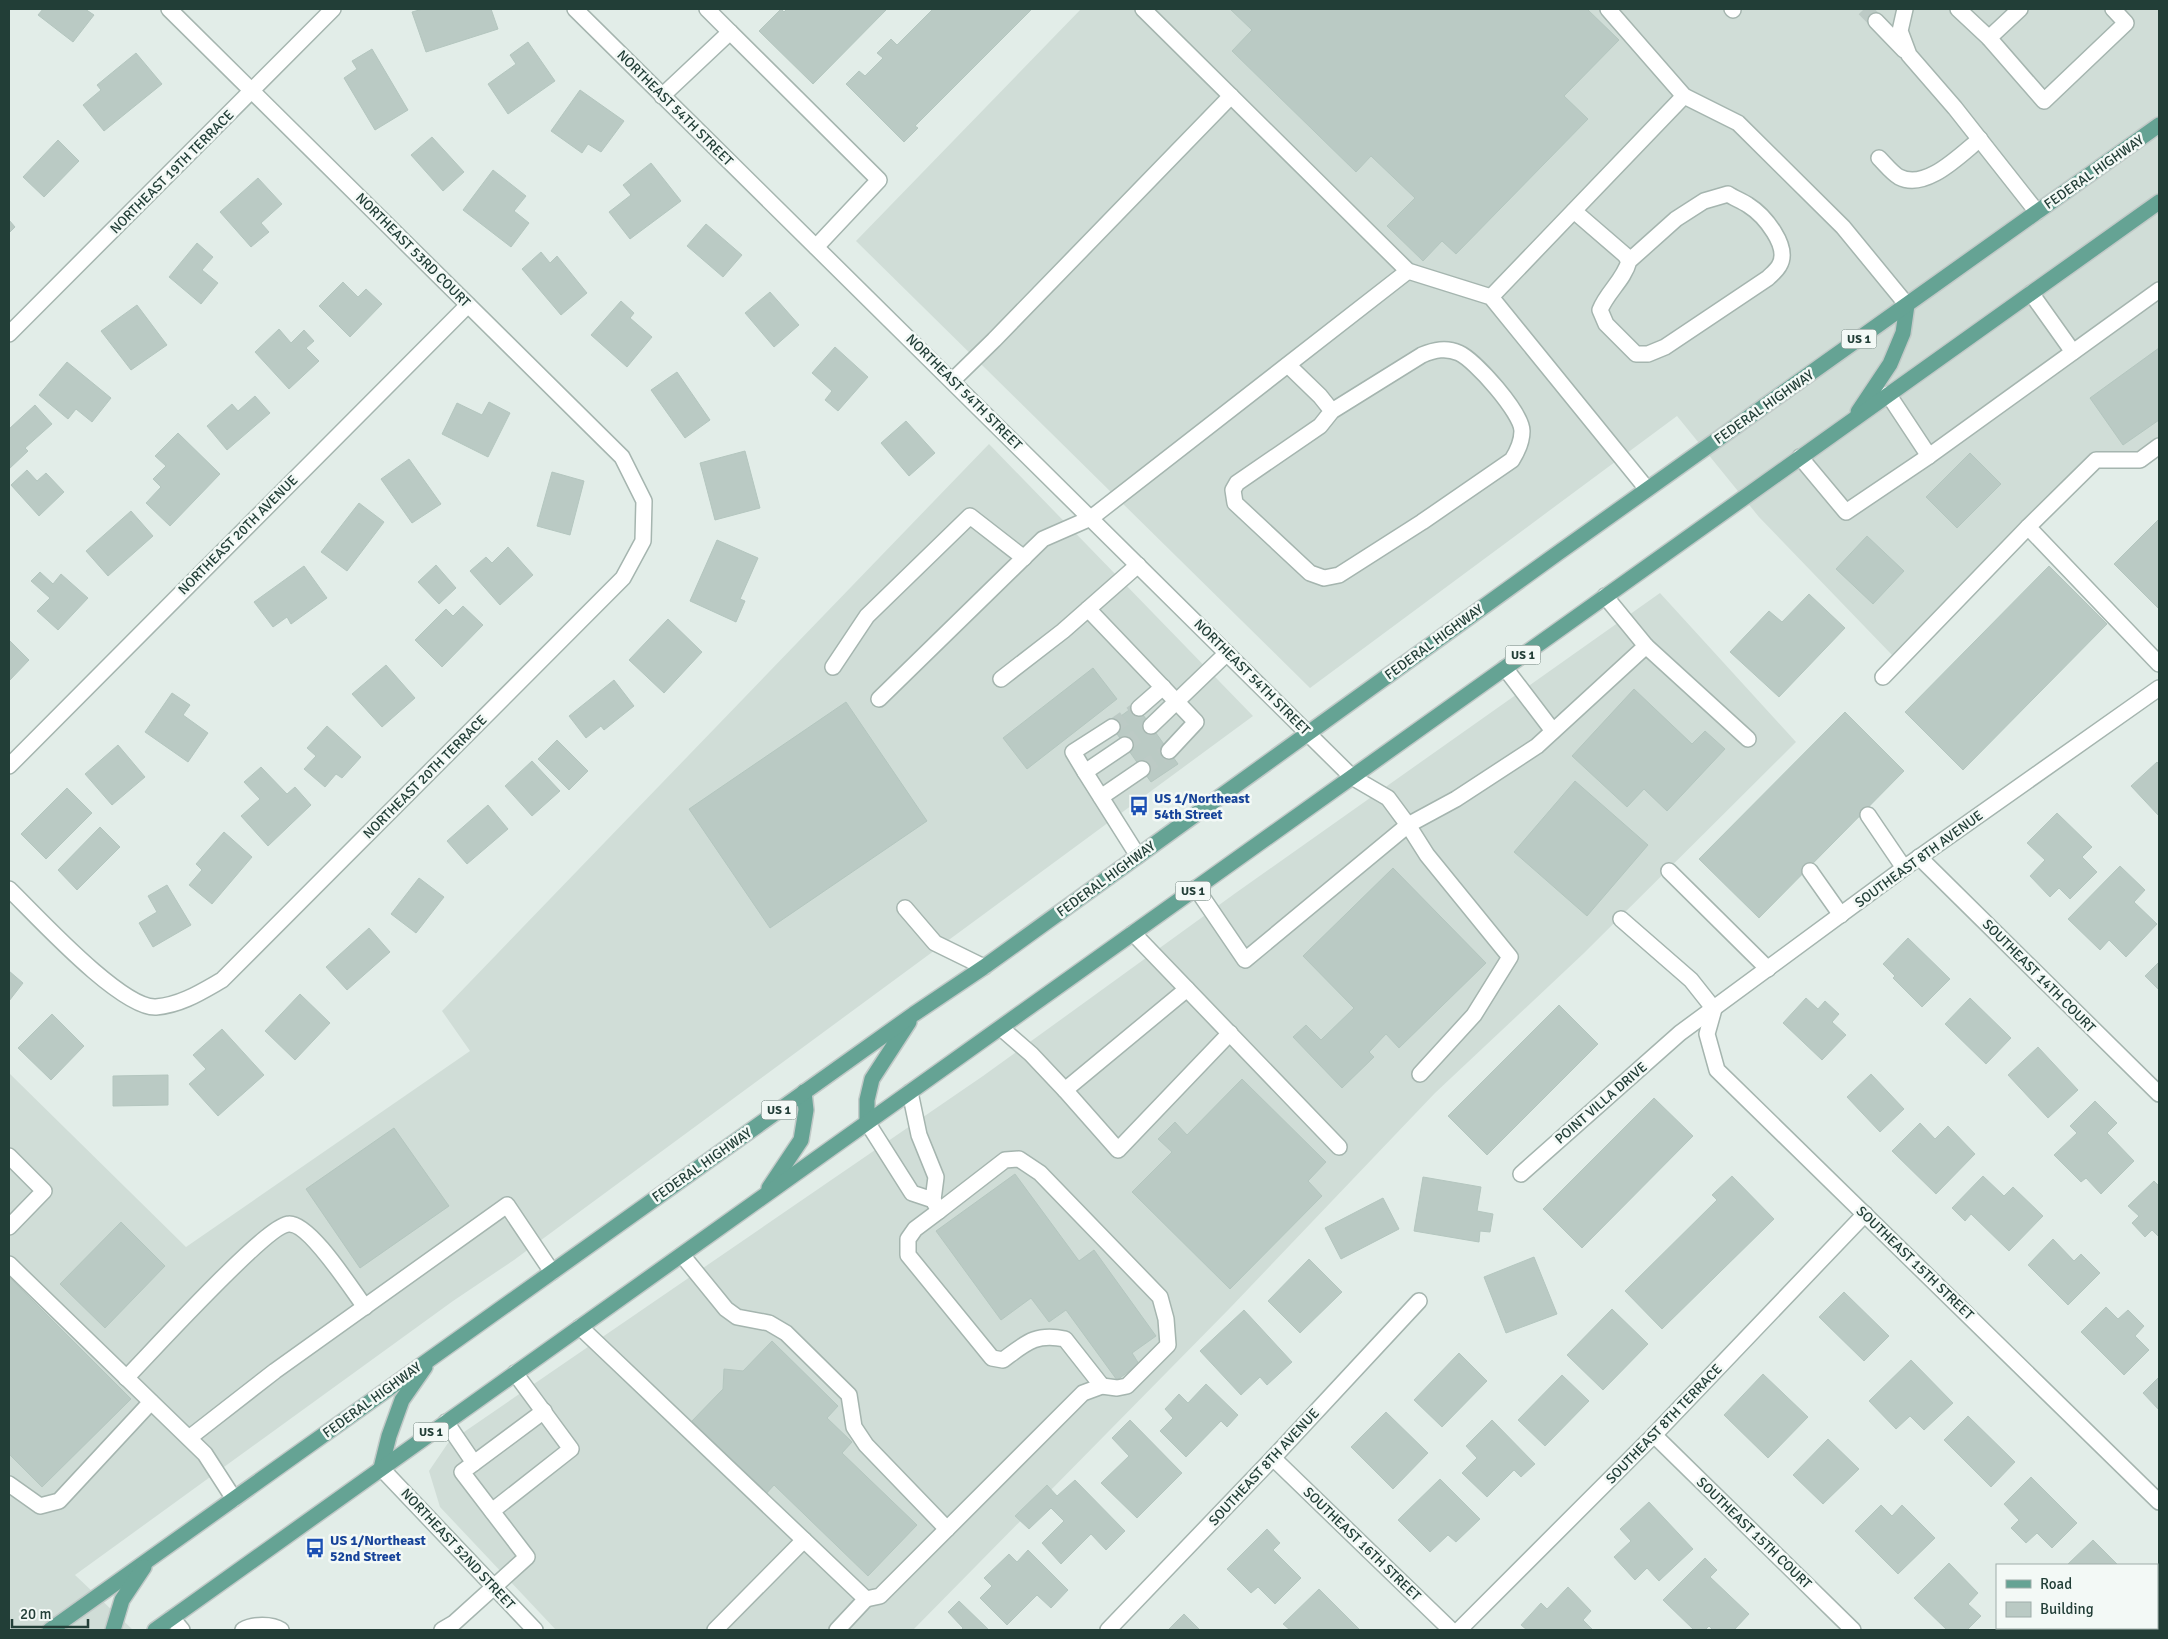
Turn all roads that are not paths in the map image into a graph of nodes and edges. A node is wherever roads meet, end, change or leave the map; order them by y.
1 (169, 9) edge
2 (333, 9) edge
3 (575, 9) edge
4 (707, 9) edge
5 (1143, 9) edge
6 (1608, 9) edge
7 (1905, 9) edge
8 (1958, 9) edge
9 (2020, 9) edge
10 (2113, 9) edge
11 (1876, 21) tunnel mouth
12 (730, 32) junction
13 (1989, 38) junction
14 (1909, 55) junction
15 (252, 92) junction
16 (662, 96) junction
17 (1230, 96) junction
18 (1684, 96) junction
19 (2159, 125) edge
20 (1980, 139) junction
21 (1879, 158) dead end
22 (2159, 202) edge
23 (1574, 211) junction
24 (2037, 212) junction
25 (816, 247) junction
26 (1629, 261) junction
27 (1408, 271) junction
28 (2159, 290) edge
29 (2031, 294) junction
30 (1491, 297) junction
31 (468, 305) junction
32 (1907, 305) junction
33 (9, 334) edge
34 (2073, 352) junction
35 (1288, 365) junction
36 (952, 381) junction
37 (1888, 394) junction
38 (1332, 412) junction
39 (1853, 420) junction
40 (2159, 446) edge
41 (1929, 456) junction
42 (1800, 457) junction
43 (1647, 490) junction
44 (644, 501) joint
45 (1091, 518) junction
46 (2028, 527) junction
47 (1024, 558) junction
48 (1138, 565) junction
49 (1605, 596) junction
50 (1088, 609) junction
51 (1646, 646) junction
52 (1228, 653) junction
53 (2159, 664) edge
54 (833, 667) dead end
55 (1505, 668) junction
56 (1883, 677) dead end
57 (1001, 679) dead end
58 (1163, 687) junction
59 (2159, 688) edge
60 (880, 699) dead end
61 (1177, 702) junction
62 (1139, 708) tunnel mouth
63 (1112, 726) tunnel mouth
64 (1152, 726) tunnel mouth
65 (1553, 731) junction
66 (1308, 733) junction
67 (1748, 739) dead end
68 (1125, 745) tunnel mouth
69 (1169, 751) tunnel mouth
70 (9, 766) edge
71 (1142, 769) tunnel mouth
72 (1085, 772) junction
73 (1352, 777) junction
74 (1101, 797) junction
75 (1868, 815) dead end
76 (1408, 825) junction
77 (1138, 856) junction
78 (1919, 857) junction
79 (1904, 868) junction
80 (1668, 871) dead end
81 (1810, 871) dead end
82 (1196, 888) junction
83 (9, 889) edge
84 (905, 908) dead end
85 (1841, 915) junction
86 (1621, 919) dead end
87 (1133, 934) junction
88 (984, 967) junction
89 (1768, 969) junction
90 (1187, 989) junction
91 (1714, 1009) junction
92 (914, 1014) junction
93 (1000, 1028) junction
94 (1230, 1033) junction
95 (1680, 1033) joint
96 (1420, 1074) dead end
97 (1065, 1090) junction
98 (804, 1092) junction
99 (910, 1092) junction
100 (2159, 1094) edge
101 (867, 1122) junction
102 (1339, 1147) dead end
103 (9, 1156) edge
104 (1521, 1174) dead end
105 (764, 1196) junction
106 (936, 1206) junction
107 (1865, 1214) junction
108 (9, 1227) edge
109 (682, 1254) junction
110 (9, 1264) edge
111 (552, 1272) junction
112 (1419, 1301) dead end
113 (365, 1307) junction
114 (580, 1326) junction
115 (434, 1356) junction
116 (515, 1373) junction
117 (126, 1378) junction
118 (1102, 1386) junction
119 (151, 1402) junction
120 (544, 1411) junction
121 (446, 1422) junction
122 (1654, 1436) junction
123 (189, 1438) junction
124 (1273, 1458) junction
125 (468, 1467) junction
126 (381, 1468) junction
127 (9, 1484) edge
128 (234, 1499) junction
129 (2159, 1502) edge
130 (492, 1511) junction
131 (947, 1529) junction
132 (804, 1540) junction
133 (149, 1559) junction
134 (494, 1587) junction
135 (866, 1599) junction
136 (172, 1618) junction
137 (50, 1630) edge
138 (113, 1630) edge
139 (155, 1630) edge
140 (182, 1630) edge
141 (243, 1630) edge
142 (282, 1630) edge
143 (442, 1630) edge
144 (535, 1630) edge
145 (715, 1630) edge
146 (837, 1630) edge
147 (1108, 1630) edge
148 (1451, 1630) edge
149 (1459, 1630) edge
150 (1853, 1630) edge

1 - 15 street, NORTHEAST 53RD COURT
2 - 15 street, NORTHEAST 19TH TERRACE
3 - 16 street, NORTHEAST 54TH STREET
4 - 12 street
5 - 17 street
6 - 18 street
7 - 14 street
8 - 13 street
9 - 13 street
10 - 13 street
11 - 14 street
12 - 16 street
12 - 25 street
14 - 20 street
15 - 31 street, NORTHEAST 53RD COURT
15 - 33 street, NORTHEAST 19TH TERRACE
16 - 25 street, NORTHEAST 54TH STREET
17 - 27 street
17 - 36 street
18 - 23 street
18 - 32 street
19 - 24 main road, FEDERAL HIGHWAY / US 1
20 - 21 street
20 - 24 street
22 - 29 main road, US 1
23 - 26 street
23 - 30 street
24 - 32 main road, FEDERAL HIGHWAY / US 1
25 - 36 street, NORTHEAST 54TH STREET
26 - 26 street
27 - 30 street
27 - 35 street
28 - 34 street
29 - 34 street
29 - 37 main road, US 1
30 - 43 street
31 - 44 street, NORTHEAST 53RD COURT
31 - 70 street, NORTHEAST 20TH AVENUE
32 - 39 main road
32 - 43 main road, FEDERAL HIGHWAY / US 1
34 - 41 street
35 - 38 street
35 - 45 street
36 - 45 street, NORTHEAST 54TH STREET
37 - 39 main road, US 1
37 - 41 street
38 - 38 street
39 - 42 main road, US 1
40 - 46 street
41 - 42 street
42 - 49 main road, US 1
43 - 66 main road, FEDERAL HIGHWAY / US 1
44 - 83 street, NORTHEAST 20TH TERRACE
45 - 47 street
45 - 48 street, NORTHEAST 54TH STREET
46 - 53 street
46 - 56 street
47 - 54 street
47 - 60 street
48 - 50 street
48 - 52 street, NORTHEAST 54TH STREET
49 - 51 street
49 - 55 main road, US 1
50 - 57 street
50 - 58 street
51 - 65 street
51 - 67 street
52 - 61 street
52 - 66 street, NORTHEAST 54TH STREET
55 - 65 street
55 - 73 main road, US 1
58 - 61 street
58 - 62 street
59 - 78 street, SOUTHEAST 8TH AVENUE
61 - 64 street
61 - 69 street
63 - 72 street
65 - 76 street
66 - 73 street, NORTHEAST 54TH STREET
66 - 77 main road, FEDERAL HIGHWAY / US 1
68 - 72 street
71 - 74 street
72 - 74 street
73 - 76 street, NORTHEAST 54TH STREET
73 - 82 main road, US 1
74 - 77 street
75 - 79 street
76 - 82 street
76 - 96 street, NORTHEAST 54TH STREET
77 - 88 main road, FEDERAL HIGHWAY / US 1
78 - 79 street, SOUTHEAST 8TH AVENUE
78 - 100 street, SOUTHEAST 14TH COURT
79 - 85 street, SOUTHEAST 8TH AVENUE
80 - 89 street
81 - 85 street
82 - 87 main road, US 1
84 - 88 street
85 - 89 street, SOUTHEAST 8TH AVENUE
86 - 91 street
87 - 90 street
87 - 93 main road, US 1
88 - 92 main road, FEDERAL HIGHWAY / US 1
89 - 91 street, SOUTHEAST 8TH AVENUE
90 - 94 street
90 - 97 street
91 - 95 street, SOUTHEAST 8TH AVENUE
91 - 107 street, SOUTHEAST 15TH STREET
92 - 98 main road, FEDERAL HIGHWAY / US 1
92 - 101 main road
93 - 97 street
93 - 99 main road, US 1
94 - 97 street
94 - 102 street
95 - 104 street, POINT VILLA DRIVE
98 - 105 main road
98 - 111 main road, FEDERAL HIGHWAY / US 1
99 - 101 main road, US 1
99 - 106 street
101 - 105 main road, US 1
101 - 106 street
103 - 108 street
105 - 109 main road, US 1
106 - 118 street
106 - 118 street
107 - 122 street, SOUTHEAST 8TH TERRACE
107 - 129 street, SOUTHEAST 15TH STREET
109 - 114 main road, US 1
109 - 131 street
110 - 117 street
111 - 113 street
111 - 115 main road, FEDERAL HIGHWAY / US 1
112 - 124 street, SOUTHEAST 8TH AVENUE
113 - 117 street
113 - 123 street
114 - 116 main road, US 1
114 - 132 street
115 - 126 main road
115 - 128 main road, FEDERAL HIGHWAY / US 1
116 - 120 street
116 - 121 main road, US 1
117 - 119 street
118 - 131 street
119 - 123 street
119 - 127 street
120 - 125 street
120 - 130 street
121 - 125 street
121 - 126 main road, US 1
122 - 149 street, SOUTHEAST 8TH TERRACE
122 - 150 street, SOUTHEAST 15TH COURT
123 - 128 street
124 - 147 street, SOUTHEAST 8TH AVENUE
124 - 148 street, SOUTHEAST 16TH STREET
125 - 130 street
126 - 134 street, NORTHEAST 52ND STREET
126 - 136 main road, US 1
128 - 133 main road, FEDERAL HIGHWAY / US 1
130 - 134 street
131 - 135 street
132 - 135 street
132 - 145 street
133 - 137 main road, FEDERAL HIGHWAY / US 1
133 - 138 main road
134 - 143 street
134 - 144 street, NORTHEAST 52ND STREET
135 - 146 street
136 - 139 main road, US 1
136 - 140 street
141 - 142 street

